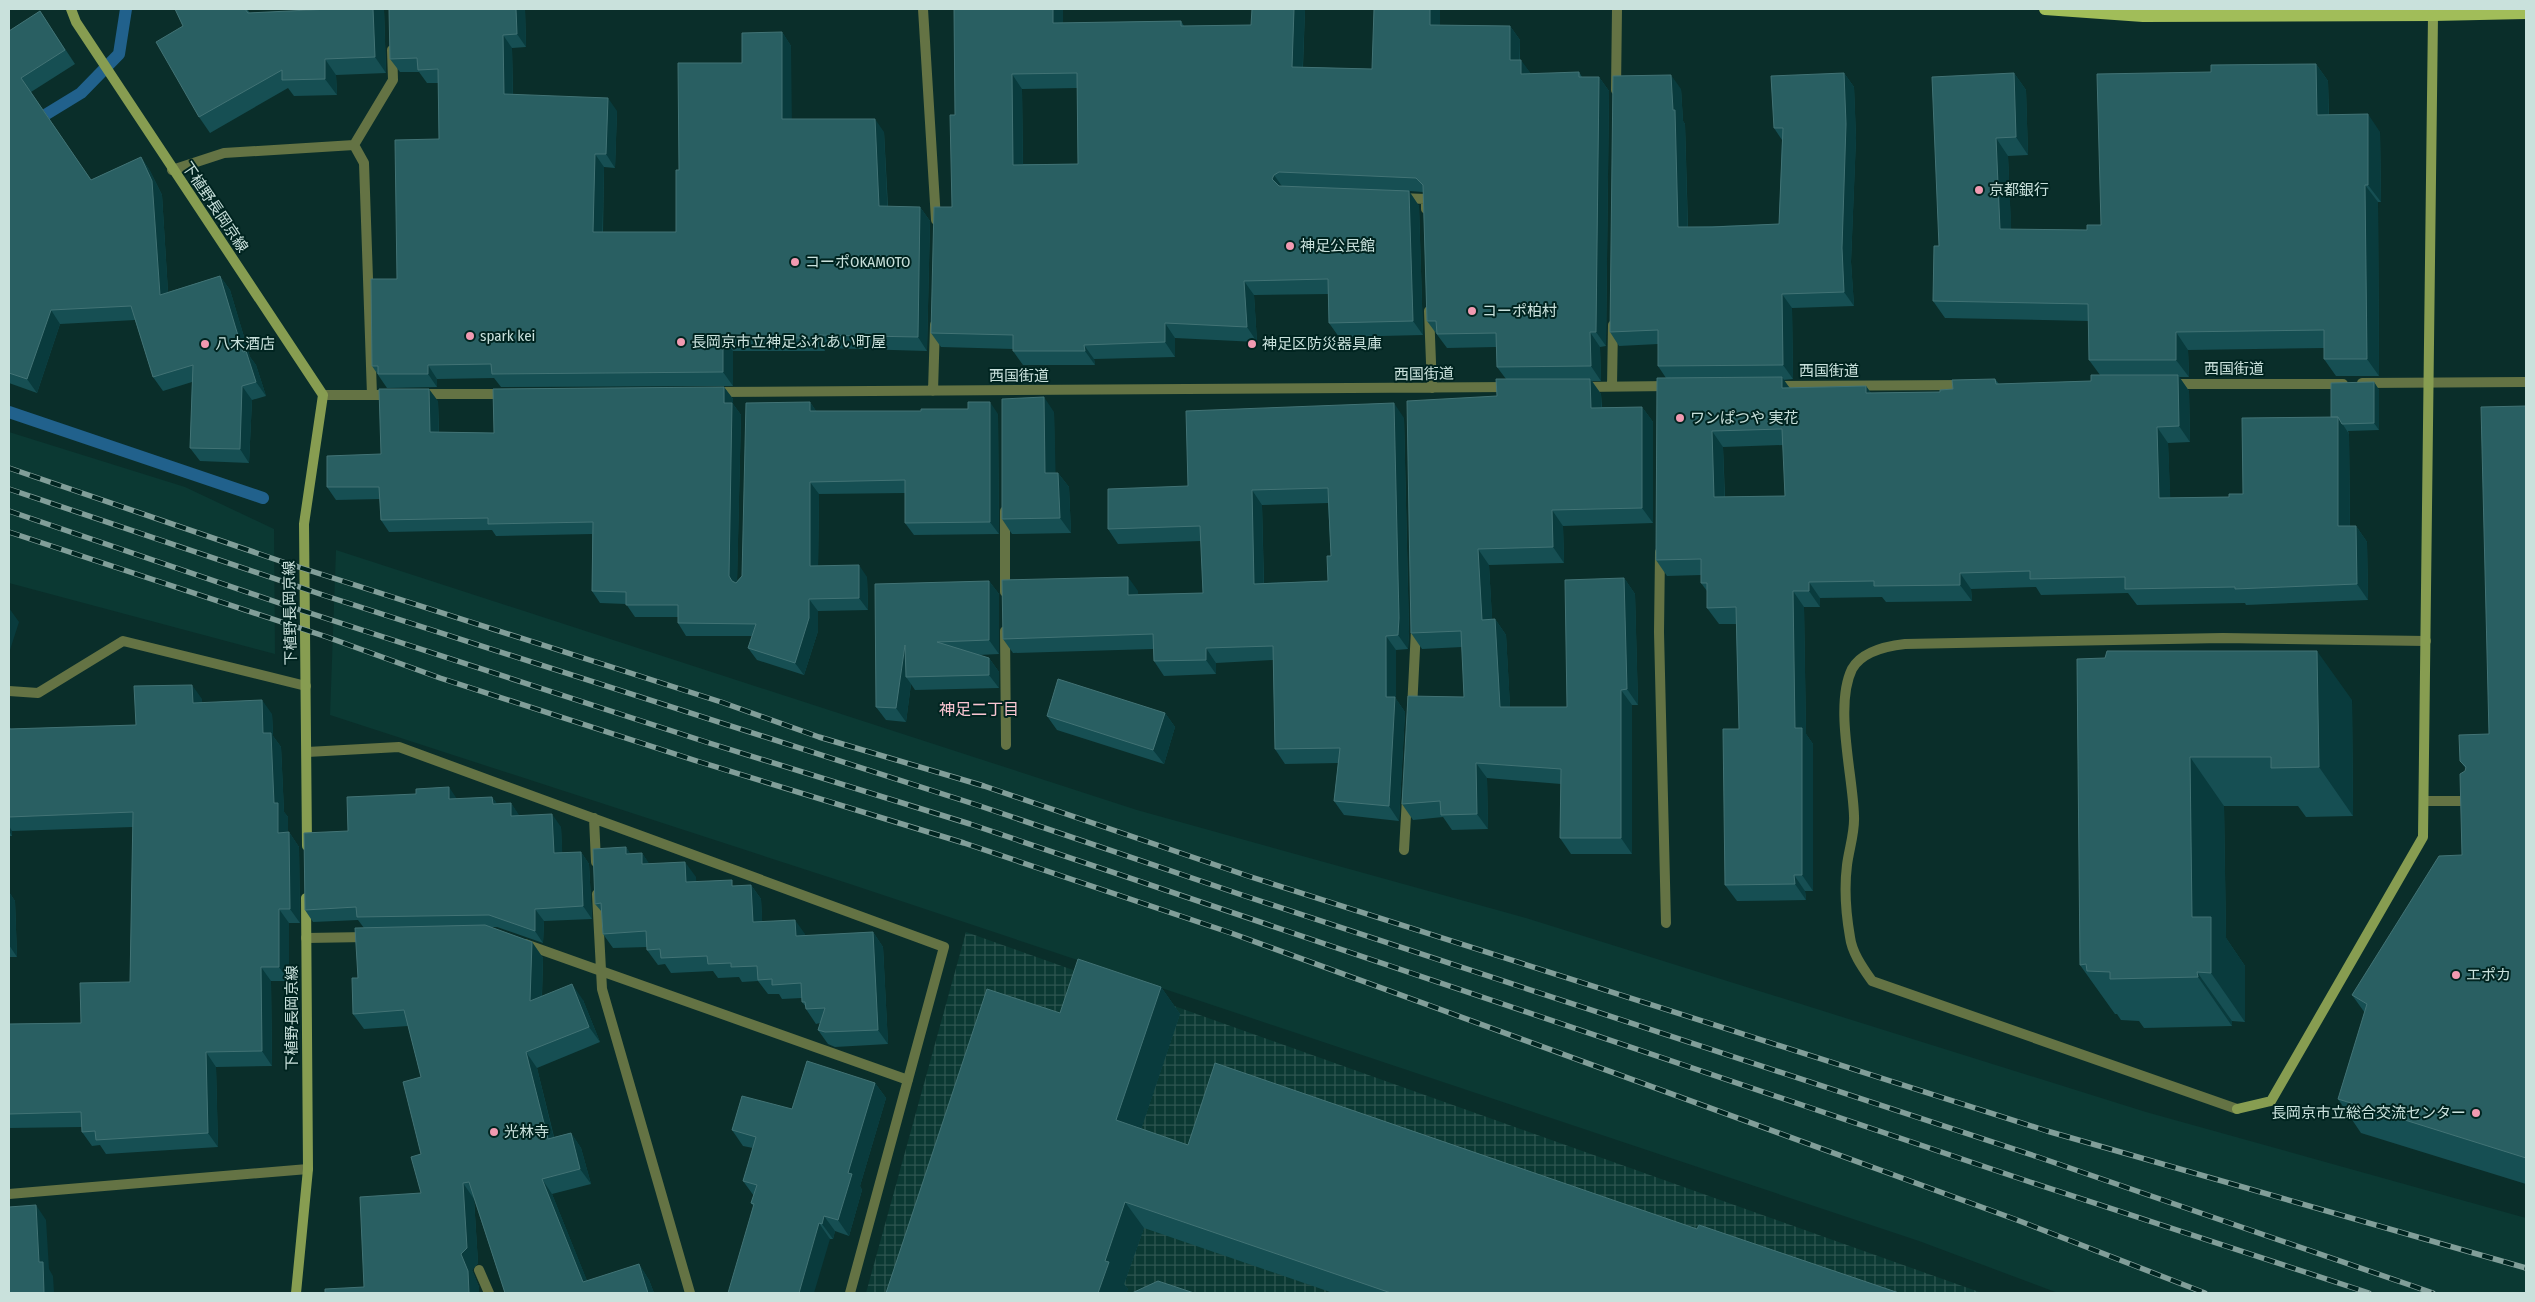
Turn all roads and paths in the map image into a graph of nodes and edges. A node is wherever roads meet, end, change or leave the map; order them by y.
1 (71, 9) edge
2 (923, 9) edge
3 (1616, 9) edge
4 (2044, 9) edge
5 (2526, 13) edge
6 (2433, 15) junction
7 (391, 35) edge
8 (1616, 98) edge
9 (354, 145) junction
10 (172, 170) junction
11 (1387, 197) edge
12 (1426, 219) edge
13 (937, 231) edge
14 (1429, 298) edge
15 (935, 316) edge
16 (1613, 317) edge
17 (2526, 382) edge
18 (2428, 383) junction
19 (2156, 384) edge
20 (1978, 385) edge
21 (1612, 386) junction
22 (1678, 386) edge
23 (1760, 386) edge
24 (1517, 387) edge
25 (1574, 387) edge
26 (1432, 388) junction
27 (933, 391) junction
28 (700, 392) edge
29 (518, 394) edge
30 (323, 395) junction
31 (372, 395) junction
32 (1005, 499) edge
33 (1660, 540) edge
34 (1416, 623) edge
35 (2426, 641) junction
36 (306, 686) junction
37 (9, 691) edge
38 (1411, 721) edge
39 (1006, 745) dead end
40 (307, 752) junction
41 (1408, 790) edge
42 (2424, 801) junction
43 (2483, 801) edge
44 (594, 818) junction
45 (1404, 850) dead end
46 (306, 860) edge
47 (306, 889) edge
48 (1666, 922) dead end
49 (382, 936) edge
50 (306, 938) junction
51 (514, 940) edge
52 (601, 971) junction
53 (908, 1080) junction
54 (2237, 1109) joint
55 (308, 1169) junction
56 (9, 1194) edge
57 (478, 1270) dead end
58 (296, 1293) edge
59 (489, 1293) edge
60 (690, 1293) edge
61 (850, 1293) edge

1 - 10 main road, 下植野長岡京線
2 - 13 street
3 - 8 street
4 - 6 main road
5 - 6 main road
6 - 18 main road
7 - 9 street
9 - 10 street
9 - 31 street
10 - 30 main road, 下植野長岡京線
11 - 12 street
14 - 26 street
15 - 27 street
16 - 21 street
17 - 18 street, 西国街道
18 - 19 street, 西国街道
18 - 35 main road
20 - 23 street, 西国街道
21 - 22 street
21 - 25 street
24 - 26 street, 西国街道
26 - 27 street, 西国街道
27 - 28 street, 西国街道
29 - 31 street
30 - 31 street
30 - 36 main road, 下植野長岡京線
32 - 39 street
33 - 48 street
34 - 38 street
35 - 42 main road
35 - 54 street
36 - 37 street
36 - 40 main road, 下植野長岡京線
40 - 44 street
40 - 46 main road, 下植野長岡京線
41 - 45 street
42 - 43 street
42 - 54 main road
44 - 52 street
44 - 53 street
47 - 50 main road, 下植野長岡京線
49 - 50 street
50 - 55 main road, 下植野長岡京線
51 - 52 street
52 - 53 street
52 - 60 street
53 - 61 street
55 - 56 street
55 - 58 main road, 下植野長岡京線
57 - 59 street

